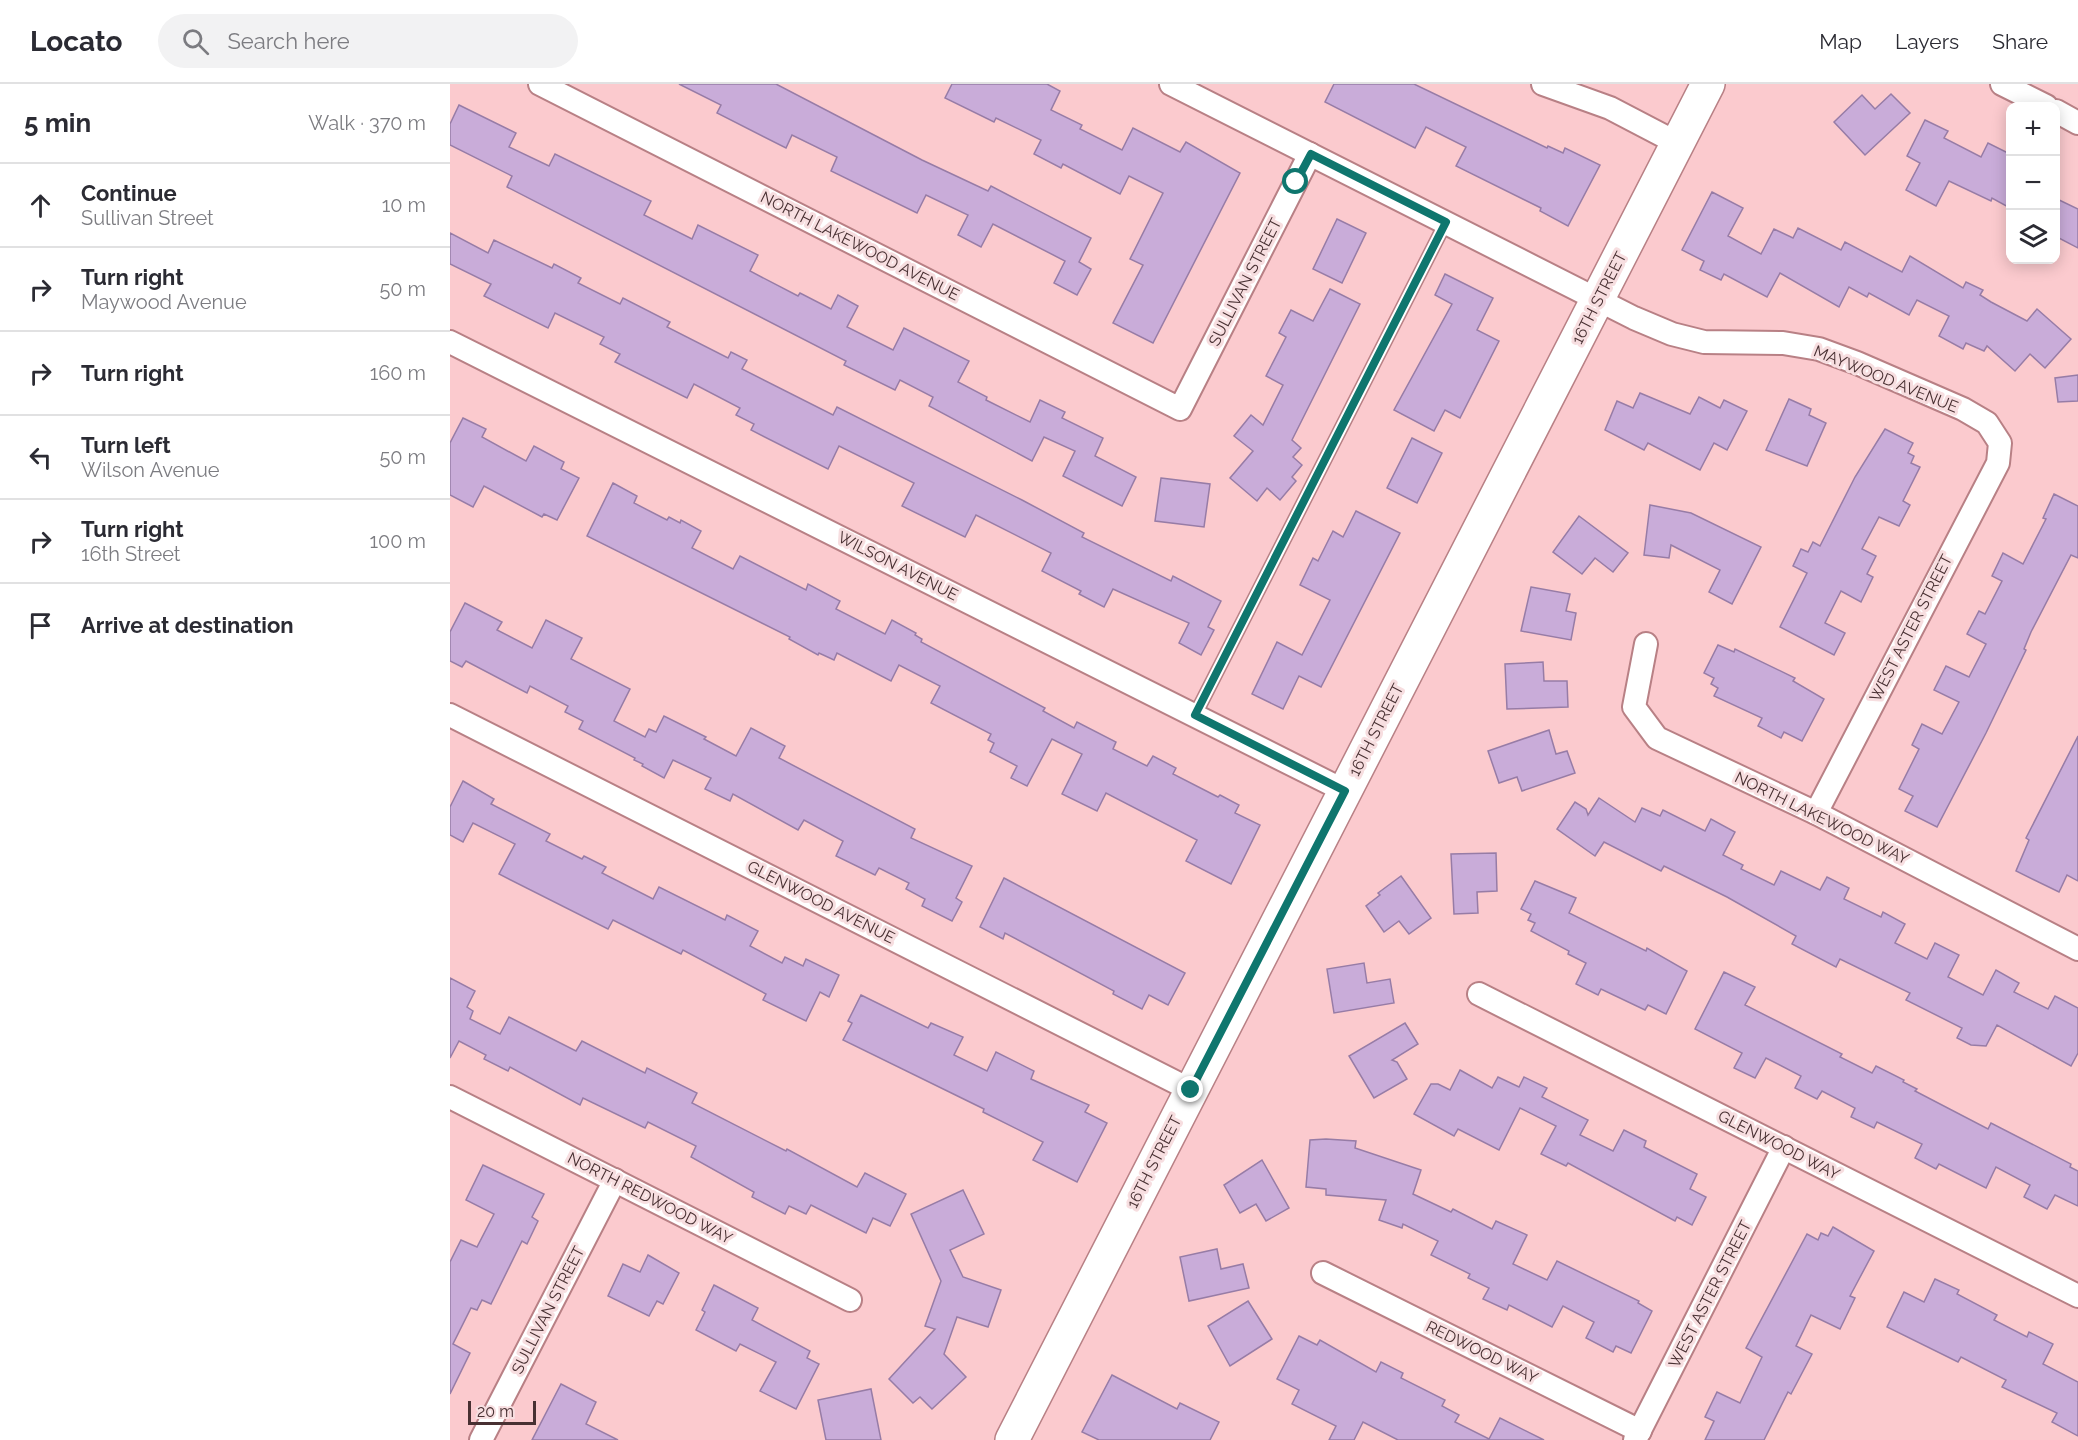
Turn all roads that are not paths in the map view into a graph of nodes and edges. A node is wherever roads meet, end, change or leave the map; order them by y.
1 (540, 84) edge
2 (1171, 84) edge
3 (1543, 84) edge
4 (1708, 84) edge
5 (2002, 84) edge
6 (1571, 89) edge
7 (2038, 102) edge
8 (2060, 114) edge
9 (2078, 123) edge
10 (1677, 143) junction
11 (1311, 154) junction
12 (1446, 222) junction
13 (1598, 299) junction
14 (450, 342) edge
15 (1180, 409) joint
16 (2000, 443) joint
17 (1646, 644) dead end
18 (450, 715) edge
19 (1195, 715) junction
20 (1345, 791) junction
21 (1816, 813) junction
22 (2078, 949) edge
23 (1479, 994) dead end
24 (1191, 1090) junction
25 (450, 1097) edge
26 (1784, 1147) junction
27 (615, 1180) junction
28 (1323, 1273) dead end
29 (2078, 1296) edge
30 (850, 1300) dead end
31 (1638, 1436) edge
32 (481, 1440) edge
33 (1012, 1440) edge

1 - 15 street, NORTH LAKEWOOD AVENUE
2 - 11 street, MAYWOOD AVENUE
3 - 6 street
4 - 10 main road, 16TH STREET
5 - 7 street
6 - 10 street
8 - 9 street
10 - 13 main road, 16TH STREET
11 - 12 street, MAYWOOD AVENUE
11 - 15 street, SULLIVAN STREET
12 - 13 street, MAYWOOD AVENUE
12 - 19 lane
13 - 16 street, MAYWOOD AVENUE
13 - 20 main road, 16TH STREET
14 - 19 street, WILSON AVENUE
16 - 21 street, WEST ASTER STREET
17 - 21 street, NORTH LAKEWOOD WAY
18 - 24 street, GLENWOOD AVENUE
19 - 20 street, WILSON AVENUE
20 - 24 main road, 16TH STREET
21 - 22 street, NORTH LAKEWOOD WAY
23 - 26 street, GLENWOOD WAY
24 - 33 main road, 16TH STREET
25 - 27 street, NORTH REDWOOD WAY
26 - 29 street, GLENWOOD WAY
26 - 31 street, WEST ASTER STREET
27 - 30 street, NORTH REDWOOD WAY
27 - 32 street, SULLIVAN STREET
28 - 31 street, REDWOOD WAY

